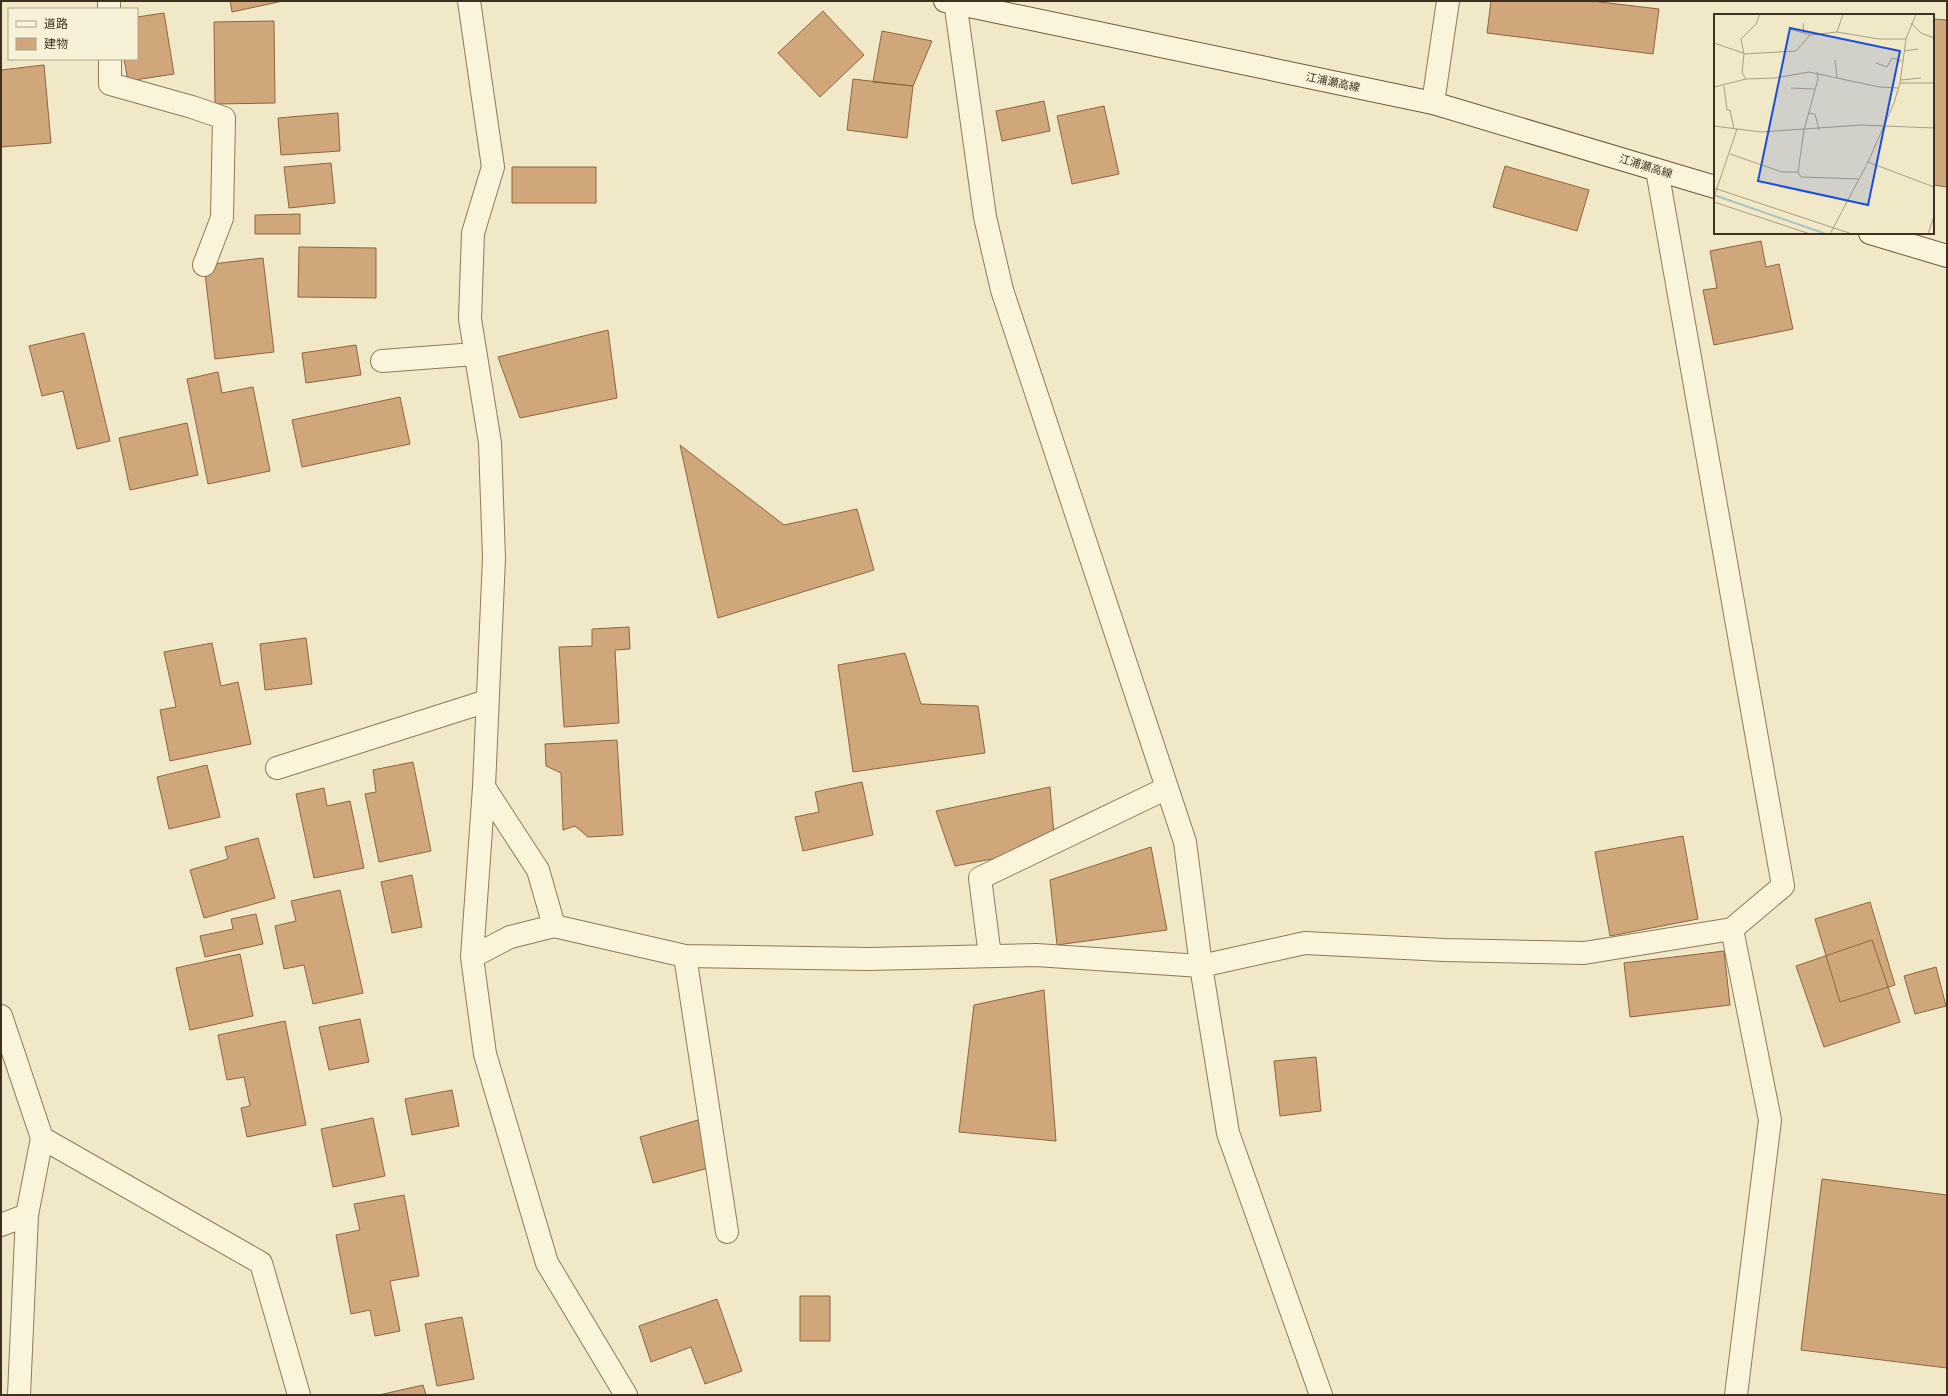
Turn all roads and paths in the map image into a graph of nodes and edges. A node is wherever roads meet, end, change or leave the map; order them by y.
1 (469, 1) edge
2 (1448, 1) edge
3 (952, 2) edge
4 (110, 60) edge
5 (1433, 103) junction
6 (1657, 170) junction
7 (1714, 187) edge
8 (1873, 234) edge
9 (1947, 256) edge
10 (204, 265) dead end
11 (475, 354) junction
12 (382, 361) dead end
13 (487, 701) junction
14 (277, 768) dead end
15 (484, 787) junction
16 (1167, 788) junction
17 (554, 926) junction
18 (1732, 929) junction
19 (685, 956) junction
20 (990, 956) junction
21 (472, 957) junction
22 (1202, 966) junction
23 (1, 1016) edge
24 (42, 1138) junction
25 (27, 1215) junction
26 (1, 1225) edge
27 (727, 1232) dead end
28 (19, 1395) edge
29 (299, 1395) edge
30 (626, 1395) edge
31 (1321, 1395) edge
32 (1736, 1395) edge

1 - 11 street
2 - 5 street
3 - 5 street, 江浦瀬高線
3 - 16 street
4 - 10 street
5 - 6 street, 江浦瀬高線
6 - 7 street, 江浦瀬高線
6 - 18 street
8 - 9 street
11 - 12 street
11 - 13 street
13 - 14 street
13 - 15 street
15 - 17 street
15 - 21 street
16 - 20 street
16 - 22 street
17 - 19 street
17 - 21 street
18 - 22 street
18 - 32 street
19 - 20 street
19 - 27 street
20 - 22 street
21 - 30 street
22 - 31 street
23 - 24 street
24 - 25 street
24 - 29 street
25 - 26 street
25 - 28 street

